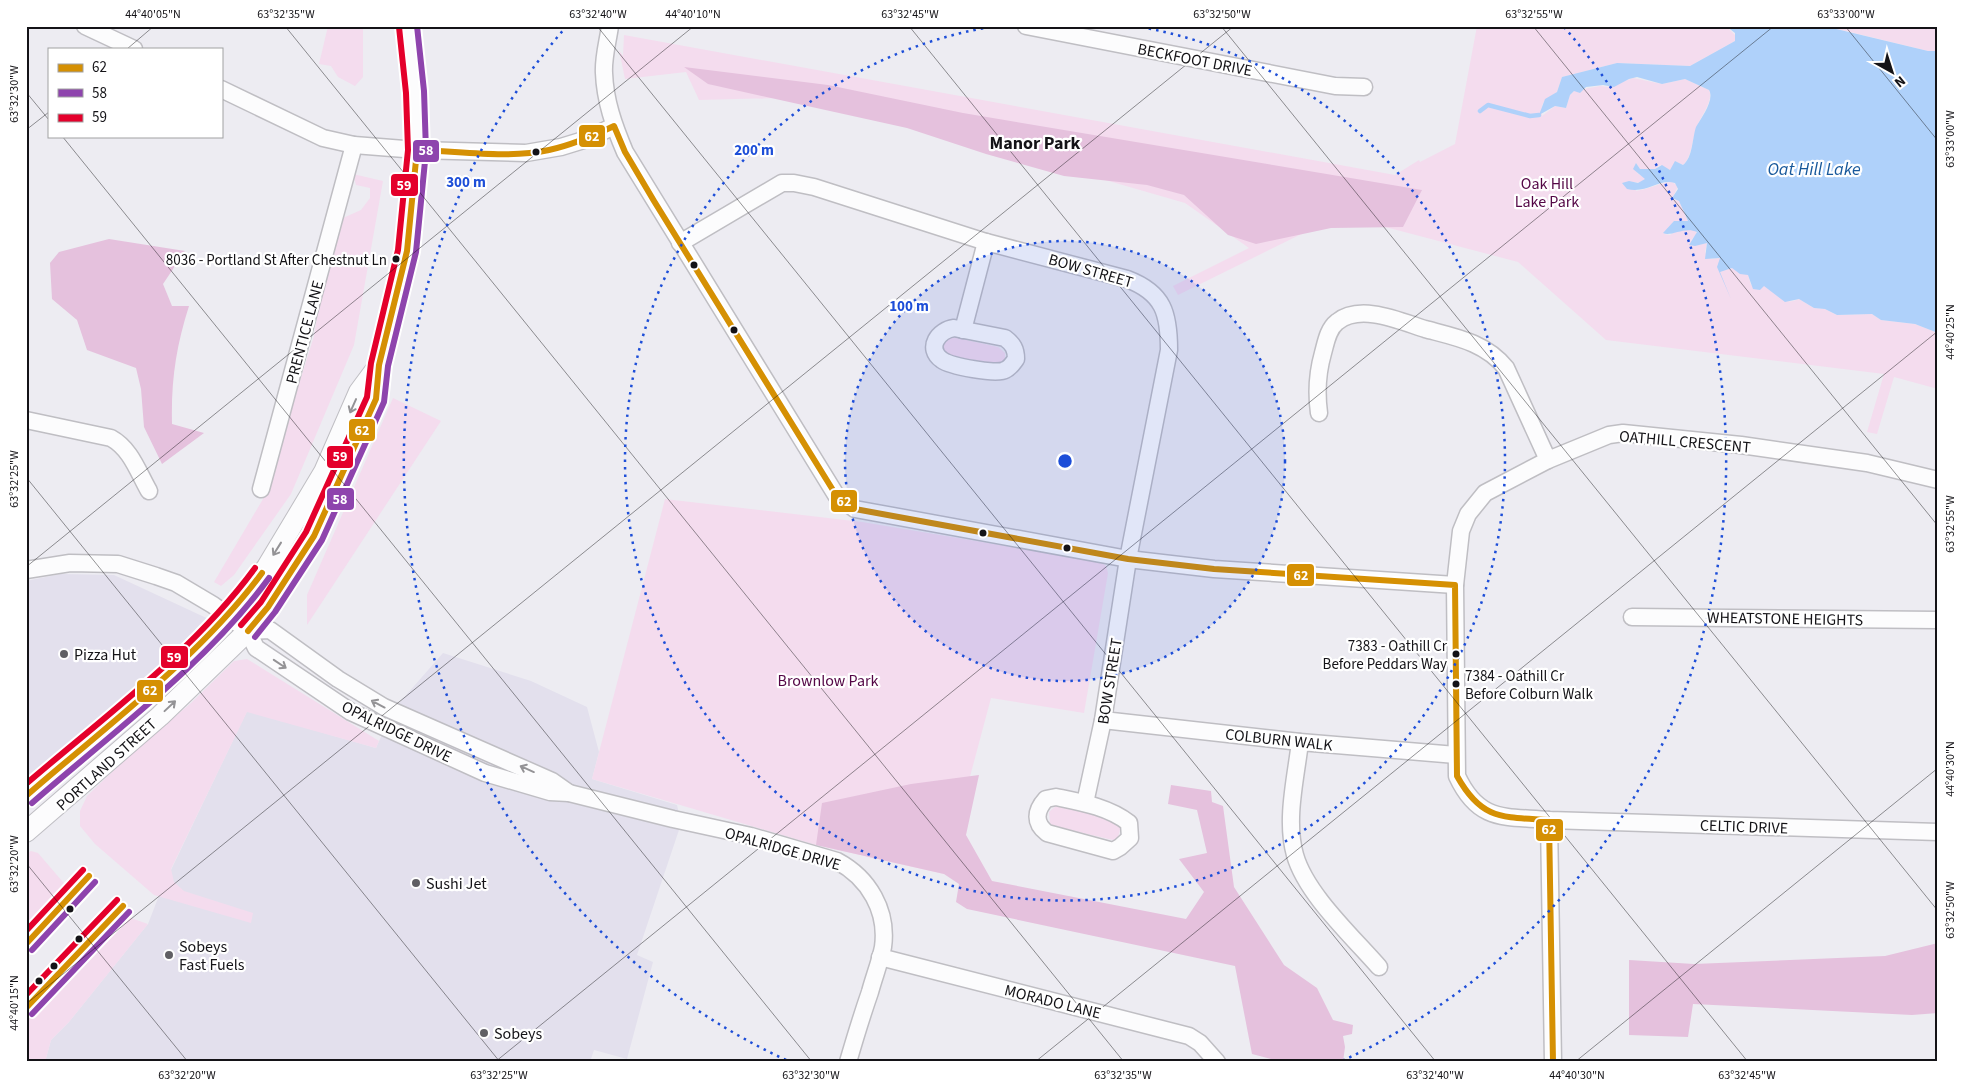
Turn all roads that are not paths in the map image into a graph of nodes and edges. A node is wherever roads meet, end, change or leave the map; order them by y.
1 (85, 26) edge
2 (408, 26) edge
3 (610, 26) edge
4 (1026, 26) edge
5 (132, 48) edge
6 (1364, 87) dead end
7 (222, 89) edge
8 (614, 126) junction
9 (354, 144) junction
10 (416, 150) junction
11 (986, 242) junction
12 (680, 243) junction
13 (963, 330) junction
14 (1320, 413) dead end
15 (26, 420) edge
16 (1548, 460) junction
17 (1938, 480) edge
18 (260, 489) dead end
19 (149, 491) dead end
20 (1128, 559) junction
21 (26, 570) edge
22 (1455, 585) junction
23 (1632, 617) dead end
24 (1938, 620) edge
25 (238, 623) junction
26 (1103, 720) junction
27 (1300, 742) junction
28 (1456, 755) junction
29 (569, 792) junction
30 (26, 796) edge
31 (1085, 803) junction
32 (1549, 820) junction
33 (26, 832) edge
34 (1938, 832) edge
35 (880, 957) junction
36 (1379, 967) dead end
37 (848, 1062) edge
38 (1217, 1062) edge
39 (1553, 1062) edge

1 - 5 street
2 - 10 main road, PORTLAND STREET
3 - 8 street
4 - 6 street, BECKFOOT DRIVE
7 - 9 street
8 - 10 street
8 - 12 street
9 - 10 street
9 - 18 street, PRENTICE LANE
10 - 25 main road, PORTLAND STREET
11 - 12 street, BOW STREET
11 - 13 street
11 - 20 street, BOW STREET
12 - 20 street
13 - 13 street
14 - 16 street
15 - 19 street
16 - 17 street, OATHILL CRESCENT
16 - 22 street, OATHILL CRESCENT
20 - 22 street
20 - 26 street, BOW STREET
21 - 25 street
22 - 28 street, OATHILL CRESCENT
23 - 24 street, WHEATSTONE HEIGHTS
29 -> 25 street, OPALRIDGE DRIVE
25 -> 29 street, OPALRIDGE DRIVE
25 - 30 main road, PORTLAND STREET
33 -> 25 main road, PORTLAND STREET
26 - 27 street, COLBURN WALK
26 - 31 street, BOW STREET
27 - 28 street, COLBURN WALK
27 - 36 street
28 - 32 street, OATHILL CRESCENT
29 - 35 street, OPALRIDGE DRIVE
31 - 31 street
32 - 34 street, CELTIC DRIVE
32 - 39 street
35 - 37 street, OPALRIDGE DRIVE
35 - 38 street, MORADO LANE

